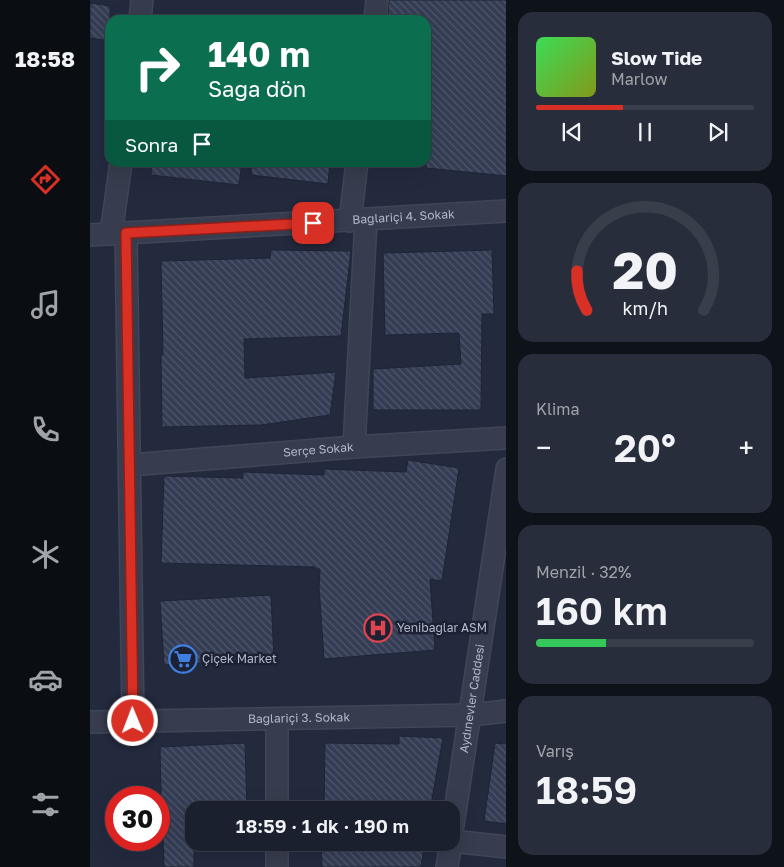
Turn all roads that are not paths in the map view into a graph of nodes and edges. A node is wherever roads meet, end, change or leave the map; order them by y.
1 (142, 0) edge
2 (377, 0) edge
3 (140, 15) edge
4 (376, 15) edge
5 (121, 167) edge
6 (357, 167) edge
7 (506, 212) edge
8 (358, 220) junction
9 (119, 234) junction
10 (90, 235) edge
11 (506, 438) edge
12 (354, 448) junction
13 (130, 465) junction
14 (506, 469) edge
15 (506, 711) edge
16 (470, 715) junction
17 (277, 719) junction
18 (133, 721) junction
19 (90, 722) edge
20 (90, 728) edge
21 (277, 801) edge
22 (457, 801) edge
23 (460, 842) edge
24 (506, 847) edge
25 (277, 851) edge
26 (449, 851) edge
27 (277, 867) edge
28 (447, 867) edge

1 - 3 street
2 - 4 street
5 - 9 street
6 - 8 street
7 - 8 street, Bağlariçi 4. Sokak
8 - 9 street, Bağlariçi 4. Sokak
8 - 12 street
9 - 10 street, Bağlariçi 4. Sokak
9 - 13 street
11 - 12 street, Serçe Sokak
12 - 13 street, Serçe Sokak
13 - 18 street
14 - 16 street, Aydınevler Caddesi
15 - 16 street, Bağlariçi 3. Sokak
16 - 17 street, Bağlariçi 3. Sokak
16 - 22 street, Aydınevler Caddesi
17 - 18 street, Bağlariçi 3. Sokak
17 - 21 street
18 - 19 street, Bağlariçi 3. Sokak
19 - 20 street
23 - 24 street
25 - 27 street
26 - 28 street, Aydınevler Caddesi

